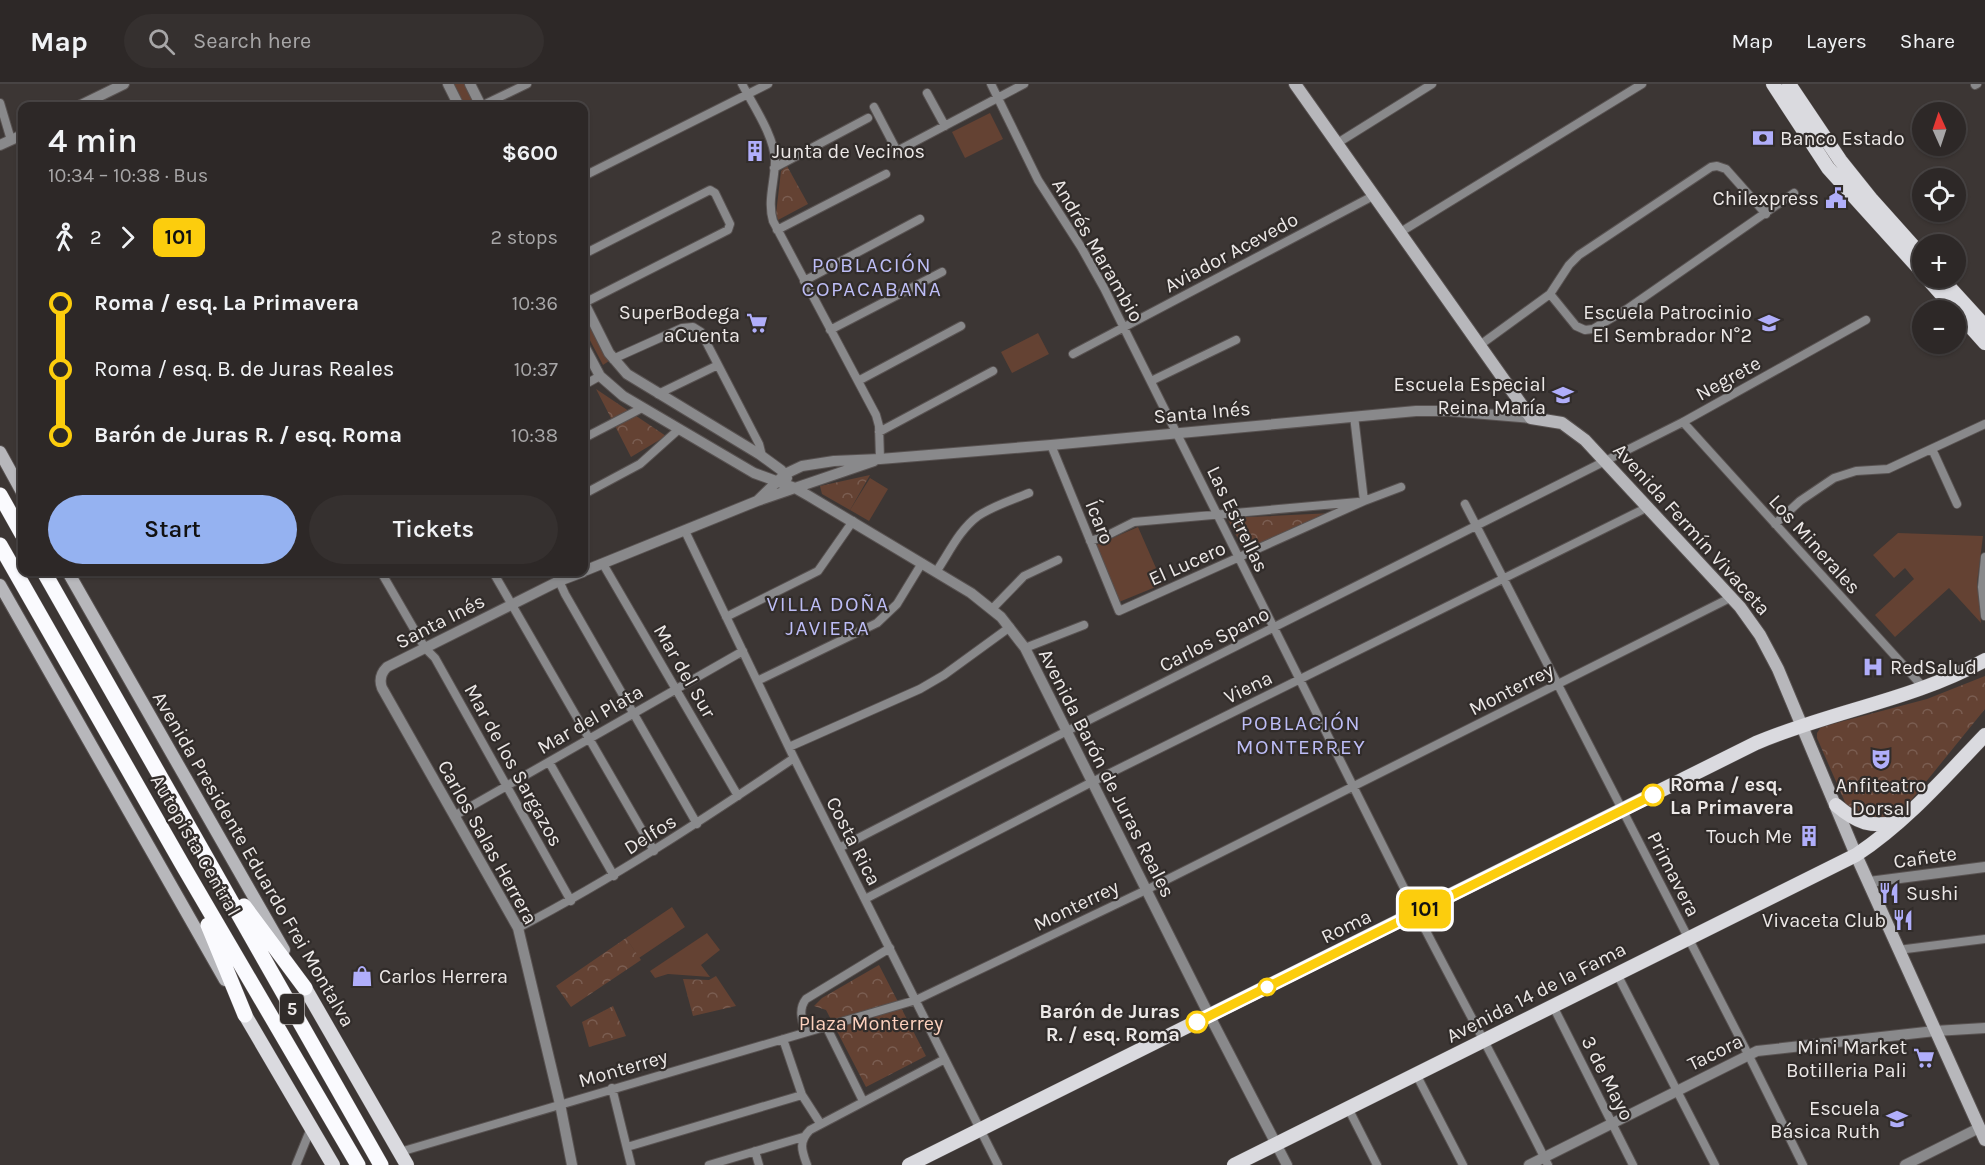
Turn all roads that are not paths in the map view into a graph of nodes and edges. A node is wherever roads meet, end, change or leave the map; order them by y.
1 (124, 84) edge
2 (448, 84) edge
3 (470, 84) edge
4 (527, 84) edge
5 (742, 84) edge
6 (768, 84) edge
7 (991, 84) edge
8 (1024, 84) edge
9 (1295, 84) edge
10 (1432, 84) edge
11 (1642, 84) edge
12 (1773, 84) edge
13 (1789, 84) edge
14 (927, 93) dead end
15 (747, 94) junction
16 (996, 98) junction
17 (87, 102) edge
18 (457, 102) edge
19 (480, 102) edge
20 (490, 102) edge
21 (0, 103) edge
22 (874, 107) dead end
23 (868, 118) dead end
24 (945, 126) junction
25 (18, 137) edge
26 (11, 140) junction
27 (1336, 144) junction
28 (0, 145) edge
29 (774, 168) junction
30 (588, 174) edge
31 (886, 174) dead end
32 (1794, 193) dead end
33 (1373, 196) junction
34 (1766, 214) junction
35 (920, 219) dead end
36 (777, 230) junction
37 (1399, 233) junction
38 (1912, 245) edge
39 (588, 252) edge
40 (1912, 261) edge
41 (942, 273) dead end
42 (804, 281) junction
43 (1936, 288) edge
44 (1950, 288) edge
45 (1550, 294) junction
46 (588, 301) edge
47 (588, 311) edge
48 (1866, 320) dead end
49 (961, 326) dead end
50 (1985, 326) edge
51 (1124, 327) junction
52 (830, 330) junction
53 (1236, 340) dead end
54 (1985, 344) edge
55 (1480, 345) junction
56 (588, 354) edge
57 (1073, 354) dead end
58 (613, 359) junction
59 (718, 365) junction
60 (993, 371) dead end
61 (600, 376) junction
62 (858, 381) junction
63 (1151, 381) junction
64 (588, 383) edge
65 (658, 394) junction
66 (642, 408) junction
67 (1354, 416) junction
68 (1531, 418) junction
69 (1683, 422) junction
70 (1985, 424) edge
71 (678, 430) junction
72 (879, 432) junction
73 (1177, 433) junction
74 (588, 436) edge
75 (1051, 445) junction
76 (1932, 449) junction
77 (0, 452) edge
78 (762, 456) junction
79 (878, 460) junction
80 (1605, 462) junction
81 (785, 474) junction
82 (775, 482) junction
83 (18, 485) edge
84 (1401, 487) dead end
85 (795, 488) junction
86 (588, 492) edge
87 (1029, 493) dead end
88 (0, 495) edge
89 (757, 501) junction
90 (1364, 501) junction
91 (1465, 504) dead end
92 (1957, 504) dead end
93 (1646, 508) junction
94 (1217, 514) junction
95 (853, 522) junction
96 (1775, 524) junction
97 (1476, 526) junction
98 (18, 527) edge
99 (685, 531) junction
100 (1090, 541) junction
101 (0, 545) edge
102 (1985, 557) edge
103 (1239, 558) junction
104 (1058, 560) dead end
105 (921, 563) junction
106 (603, 564) junction
107 (588, 569) edge
108 (936, 572) junction
109 (46, 576) edge
110 (70, 576) edge
111 (383, 576) edge
112 (496, 576) edge
113 (557, 576) edge
114 (1503, 579) junction
115 (0, 585) edge
116 (1732, 597) junction
117 (513, 604) junction
118 (992, 609) junction
119 (1119, 610) joint
120 (1985, 616) edge
121 (726, 617) junction
122 (1084, 625) dead end
123 (1010, 627) junction
124 (1273, 628) junction
125 (425, 648) junction
126 (1025, 648) junction
127 (743, 651) junction
128 (1985, 660) edge
129 (381, 676) joint
130 (1299, 680) junction
131 (757, 681) junction
132 (1557, 684) junction
133 (1924, 688) junction
134 (676, 689) junction
135 (634, 713) junction
136 (1802, 725) junction
137 (1067, 731) junction
138 (1985, 735) edge
139 (590, 738) junction
140 (789, 747) junction
141 (794, 758) junction
142 (549, 762) junction
143 (1092, 782) junction
144 (507, 786) junction
145 (1353, 787) junction
146 (738, 796) junction
147 (1836, 805) junction
148 (1622, 810) junction
149 (454, 816) junction
150 (1899, 822) junction
151 (697, 824) junction
152 (839, 848) junction
153 (654, 851) junction
154 (204, 853) junction
155 (1856, 855) junction
156 (182, 864) junction
157 (1985, 867) edge
158 (614, 876) junction
159 (1869, 882) junction
160 (1146, 890) junction
161 (865, 899) junction
162 (571, 901) junction
163 (1417, 913) junction
164 (518, 928) junction
165 (1688, 938) junction
166 (1985, 939) edge
167 (890, 948) junction
168 (1898, 950) junction
169 (1617, 974) junction
170 (305, 988) junction
171 (916, 1000) junction
172 (1553, 1006) junction
173 (245, 1015) junction
174 (1210, 1016) junction
175 (826, 1026) junction
176 (1985, 1028) edge
177 (1935, 1030) junction
178 (805, 1032) junction
179 (783, 1039) junction
180 (1483, 1041) junction
181 (1748, 1054) junction
182 (945, 1059) junction
183 (1416, 1074) junction
184 (612, 1088) junction
185 (1677, 1090) junction
186 (802, 1095) junction
187 (863, 1101) junction
188 (560, 1104) junction
189 (1348, 1108) junction
190 (820, 1123) junction
191 (1612, 1123) junction
192 (310, 1128) junction
193 (1979, 1128) junction
194 (980, 1130) junction
195 (803, 1137) junction
196 (1985, 1140) edge
197 (1276, 1144) junction
198 (627, 1147) junction
199 (755, 1151) junction
200 (400, 1152) junction
201 (1546, 1161) edge
202 (296, 1165) edge
203 (332, 1165) edge
204 (357, 1165) edge
205 (381, 1165) edge
206 (407, 1165) edge
207 (572, 1165) edge
208 (631, 1165) edge
209 (712, 1165) edge
210 (759, 1165) edge
211 (807, 1165) edge
212 (909, 1165) edge
213 (998, 1165) edge
214 (1234, 1165) edge
215 (1287, 1165) edge
216 (1377, 1165) edge
217 (1462, 1165) edge
218 (1529, 1165) edge
219 (1633, 1165) edge
220 (1715, 1165) edge
221 (1803, 1165) edge
222 (1905, 1165) edge

1 - 17 street
2 - 18 street
3 - 19 street
4 - 20 street
5 - 15 street
6 - 15 street
7 - 16 street, Andrés Marambio
8 - 16 street
9 - 27 main road
10 - 27 street
11 - 37 street
12 - 40 main road
13 - 38 main road
14 - 24 street
15 - 29 street
15 - 30 street
16 - 24 street
16 - 51 street, Andrés Marambio
21 - 26 street
22 - 24 street
23 - 29 street
25 - 26 street
26 - 28 street
27 - 33 main road
29 - 36 street
31 - 36 street
32 - 34 street
33 - 37 main road
33 - 51 street, Aviador Acevedo
34 - 45 street
34 - 45 street
35 - 42 street
36 - 42 street
37 - 55 main road
39 - 46 street
41 - 52 street
42 - 52 street
43 - 54 main road
44 - 50 main road
45 - 55 street
47 - 58 street, Avenida Barón de Juras Reales
48 - 69 street, Negrete
49 - 62 street
51 - 57 street, Aviador Acevedo
51 - 63 street, Andrés Marambio
52 - 62 street
53 - 63 street
55 - 68 main road
56 - 61 street, Avenida Barón de Juras Reales
58 - 59 street
58 - 61 street
58 - 65 street, Avenida Barón de Juras Reales
59 - 65 street
59 - 78 street
60 - 72 street
61 - 64 street
61 - 66 street, Avenida Barón de Juras Reales
62 - 72 street
63 - 73 street, Andrés Marambio
65 - 78 street, Avenida Barón de Juras Reales
66 - 71 street, Avenida Barón de Juras Reales
66 - 74 street
67 - 68 street, Santa Inés
67 - 73 street, Santa Inés
67 - 90 street
68 - 80 main road, Avenida Fermín Vivaceta
69 - 80 street, Negrete
69 - 96 street, Los Minerales
70 - 76 street
71 - 82 street, Avenida Barón de Juras Reales
71 - 86 street
72 - 79 street
73 - 75 street, Santa Inés
73 - 94 street, Las Estrellas
75 - 79 street, Santa Inés
75 - 100 street, Ícaro
76 - 92 street
76 - 96 street
77 - 83 main road
78 - 81 street, Avenida Barón de Juras Reales
79 - 81 street, Santa Inés
79 - 85 street, Santa Inés
80 - 93 main road, Avenida Fermín Vivaceta
80 - 97 street, Carlos Spano
81 - 82 street, Santa Inés
81 - 85 street, Avenida Barón de Juras Reales
82 - 85 street, Avenida Barón de Juras Reales
82 - 89 street, Santa Inés
84 - 90 street, El Lucero
85 - 89 street, Santa Inés
85 - 95 street, Avenida Barón de Juras Reales
87 - 108 street
88 - 98 highway
89 - 99 street, Santa Inés
90 - 94 street
90 - 103 street, El Lucero
91 - 97 street, Primavera
93 - 114 street, Viena
93 - 116 main road, Avenida Fermín Vivaceta
94 - 100 street
94 - 103 street, Las Estrellas
95 - 105 street, Avenida Barón de Juras Reales
95 - 121 street
96 - 133 street, Los Minerales
97 - 114 street, Primavera
97 - 124 street, Carlos Spano
99 - 106 street, Santa Inés
99 - 121 street, Costa Rica
100 - 119 street, Ícaro
101 - 156 highway, Autopista Central / 5
102 - 120 street
103 - 119 street, El Lucero
103 - 124 street, Las Estrellas
104 - 118 street
105 - 108 street, Avenida Barón de Juras Reales
105 - 131 street
106 - 107 street, Santa Inés
106 - 134 street, Mar del Sur
108 - 118 street, Avenida Barón de Juras Reales
109 - 154 highway, Autopista Central / 5
110 - 170 main road, Avenida Presidente Eduardo Frei Montalva
111 - 125 street
112 - 117 street
113 - 117 street, Santa Inés
113 - 135 street
114 - 130 street, Viena
114 - 132 street, Primavera
115 - 173 main road
116 - 132 street, Monterrey
116 - 136 main road, Avenida Fermín Vivaceta
117 - 125 street, Santa Inés
117 - 139 street
118 - 123 street, Avenida Barón de Juras Reales
121 - 127 street, Costa Rica
122 - 126 street
123 - 126 street, Avenida Barón de Juras Reales
123 - 140 street
124 - 130 street, Las Estrellas
124 - 137 street, Carlos Spano
125 - 129 street, Santa Inés
125 - 144 street, Mar de los Sargazos
126 - 137 street, Avenida Barón de Juras Reales
127 - 131 street, Costa Rica
127 - 134 street, Mar del Plata
128 - 133 main road, Roma
129 - 149 street, Carlos Salas Herrera
130 - 143 street, Viena
130 - 145 street, Las Estrellas
131 - 140 street, Costa Rica
132 - 145 street, Monterrey
132 - 148 street, Primavera
133 - 136 main road, Roma
134 - 135 street, Mar del Plata
134 - 146 street, Mar del Sur
135 - 139 street, Mar del Plata
135 - 151 street
136 - 147 main road, Avenida Fermín Vivaceta
136 - 148 main road, Roma
137 - 143 street, Avenida Barón de Juras Reales
137 - 152 street, Carlos Spano
138 - 150 main road, Avenida 14 de la Fama
139 - 142 street, Mar del Plata
139 - 153 street
140 - 141 street, Costa Rica
141 - 146 street, Delfos
141 - 152 street, Costa Rica
142 - 144 street, Mar del Plata
142 - 158 street
143 - 160 street, Avenida Barón de Juras Reales
143 - 161 street, Viena
144 - 149 street, Mar del Plata
144 - 162 street, Mar de los Sargazos
145 - 160 street, Monterrey
145 - 163 street, Las Estrellas
146 - 151 street, Delfos
147 - 150 main road
147 - 155 main road, Avenida Fermín Vivaceta
148 - 163 main road, Roma
148 - 165 street, Primavera
149 - 164 street, Carlos Salas Herrera
150 - 155 main road, Avenida 14 de la Fama
151 - 153 street, Delfos
152 - 161 street, Costa Rica
153 - 158 street, Delfos
154 - 170 highway
154 - 205 highway, Autopista Central / 5
155 - 159 main road, Avenida Fermín Vivaceta
155 - 165 main road, Avenida 14 de la Fama
156 - 173 highway
156 - 204 highway, Autopista Central / 5
157 - 159 street, Cañete
158 - 162 street, Delfos
159 - 168 main road, Avenida Fermín Vivaceta
160 - 171 street, Monterrey
160 - 174 street, Avenida Barón de Juras Reales
161 - 167 street, Costa Rica
162 - 164 street, Delfos
163 - 174 main road, Roma
163 - 180 street, Las Estrellas
164 - 188 street, Carlos Salas Herrera
165 - 169 main road, Avenida 14 de la Fama
165 - 181 street, Primavera
166 - 168 street
167 - 171 street, Costa Rica
167 - 178 street
168 - 177 main road, Avenida Fermín Vivaceta
169 - 172 main road, Avenida 14 de la Fama
169 - 185 street
170 - 200 main road, Avenida Presidente Eduardo Frei Montalva
171 - 175 street, Monterrey
171 - 182 street, Costa Rica
172 - 180 main road, Avenida 14 de la Fama
172 - 191 street, 3 de Mayo
173 - 192 main road
174 - 194 main road, Roma
174 - 197 street, Avenida Barón de Juras Reales
175 - 178 street, Monterrey
175 - 187 street
176 - 177 street, Tacora
177 - 181 street, Tacora
177 - 193 main road, Avenida Fermín Vivaceta
178 - 179 street, Monterrey
179 - 184 street, Monterrey
179 - 186 street
180 - 183 main road, Avenida 14 de la Fama
180 - 201 street, Las Estrellas
181 - 185 street, Tacora
181 - 221 street, Primavera
182 - 187 street
182 - 194 street, Costa Rica
183 - 189 main road, Avenida 14 de la Fama
183 - 217 street
184 - 188 street, Monterrey
184 - 198 street
185 - 191 street, Tacora
185 - 220 street
186 - 190 street
186 - 198 street
187 - 190 street
188 - 200 street, Monterrey
188 - 207 street, Carlos Salas Herrera
189 - 197 main road, Avenida 14 de la Fama
189 - 216 street
190 - 195 street
191 - 201 street, Tacora
191 - 219 street, 3 de Mayo
192 - 202 street
192 - 203 main road
193 - 196 main road, Avenida Fermín Vivaceta
193 - 222 street
194 - 212 main road, Roma
194 - 213 street, Costa Rica
195 - 199 street
195 - 211 street
197 - 214 main road, Avenida 14 de la Fama
197 - 215 street, Avenida Barón de Juras Reales
198 - 208 street
199 - 209 street
199 - 210 street
200 - 206 main road, Avenida Presidente Eduardo Frei Montalva
201 - 218 street, Tacora

